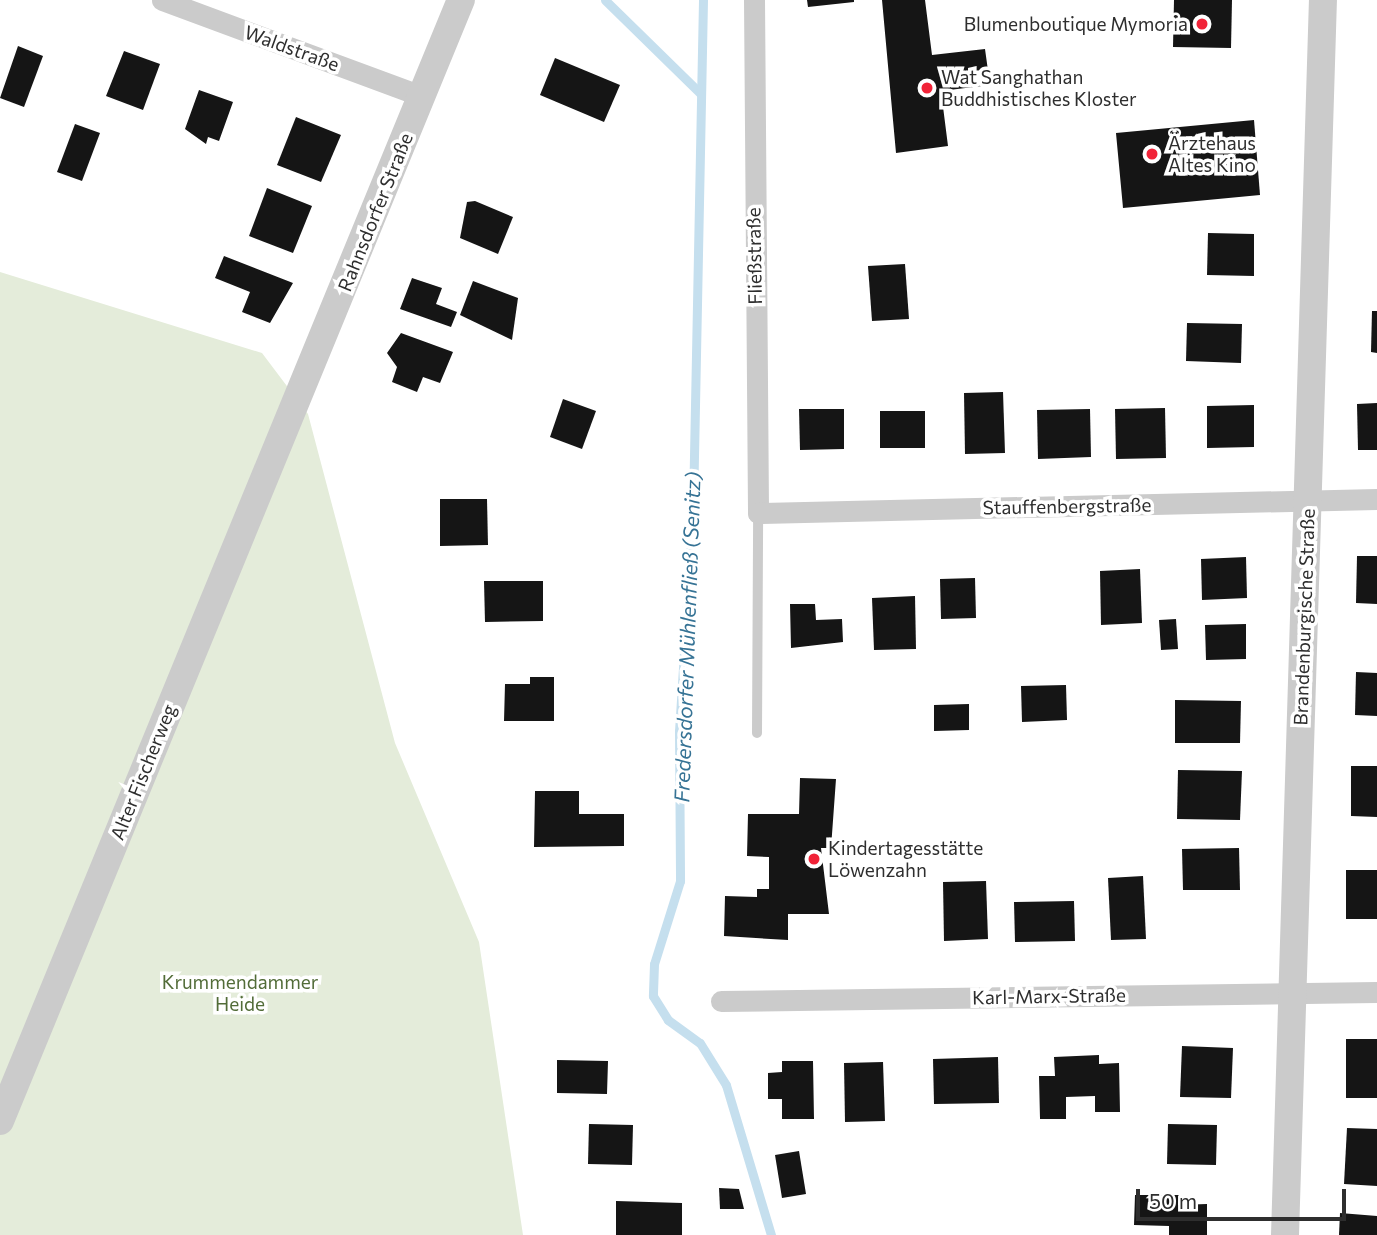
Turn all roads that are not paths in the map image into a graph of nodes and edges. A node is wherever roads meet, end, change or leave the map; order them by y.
1 (162, 0) edge
2 (461, 0) edge
3 (754, 0) edge
4 (1323, 0) edge
5 (422, 96) junction
6 (287, 424) joint
7 (1377, 499) edge
8 (1307, 500) junction
9 (758, 513) junction
10 (757, 733) dead end
11 (1377, 992) edge
12 (1294, 993) junction
13 (721, 1001) dead end
14 (0, 1121) edge
15 (1285, 1235) edge

1 - 5 street, Waldstraße
2 - 5 street, Rahnsdorfer Straße
3 - 9 street, Fließstraße
4 - 8 street, Brandenburgische Straße
5 - 6 street, Rahnsdorfer Straße
6 - 14 street, Alter Fischerweg
7 - 8 street, Stauffenbergstraße
8 - 9 street, Stauffenbergstraße
8 - 12 street, Brandenburgische Straße
9 - 10 lane
11 - 12 street, Karl-Marx-Straße
12 - 13 street, Karl-Marx-Straße
12 - 15 street, Brandenburgische Straße

